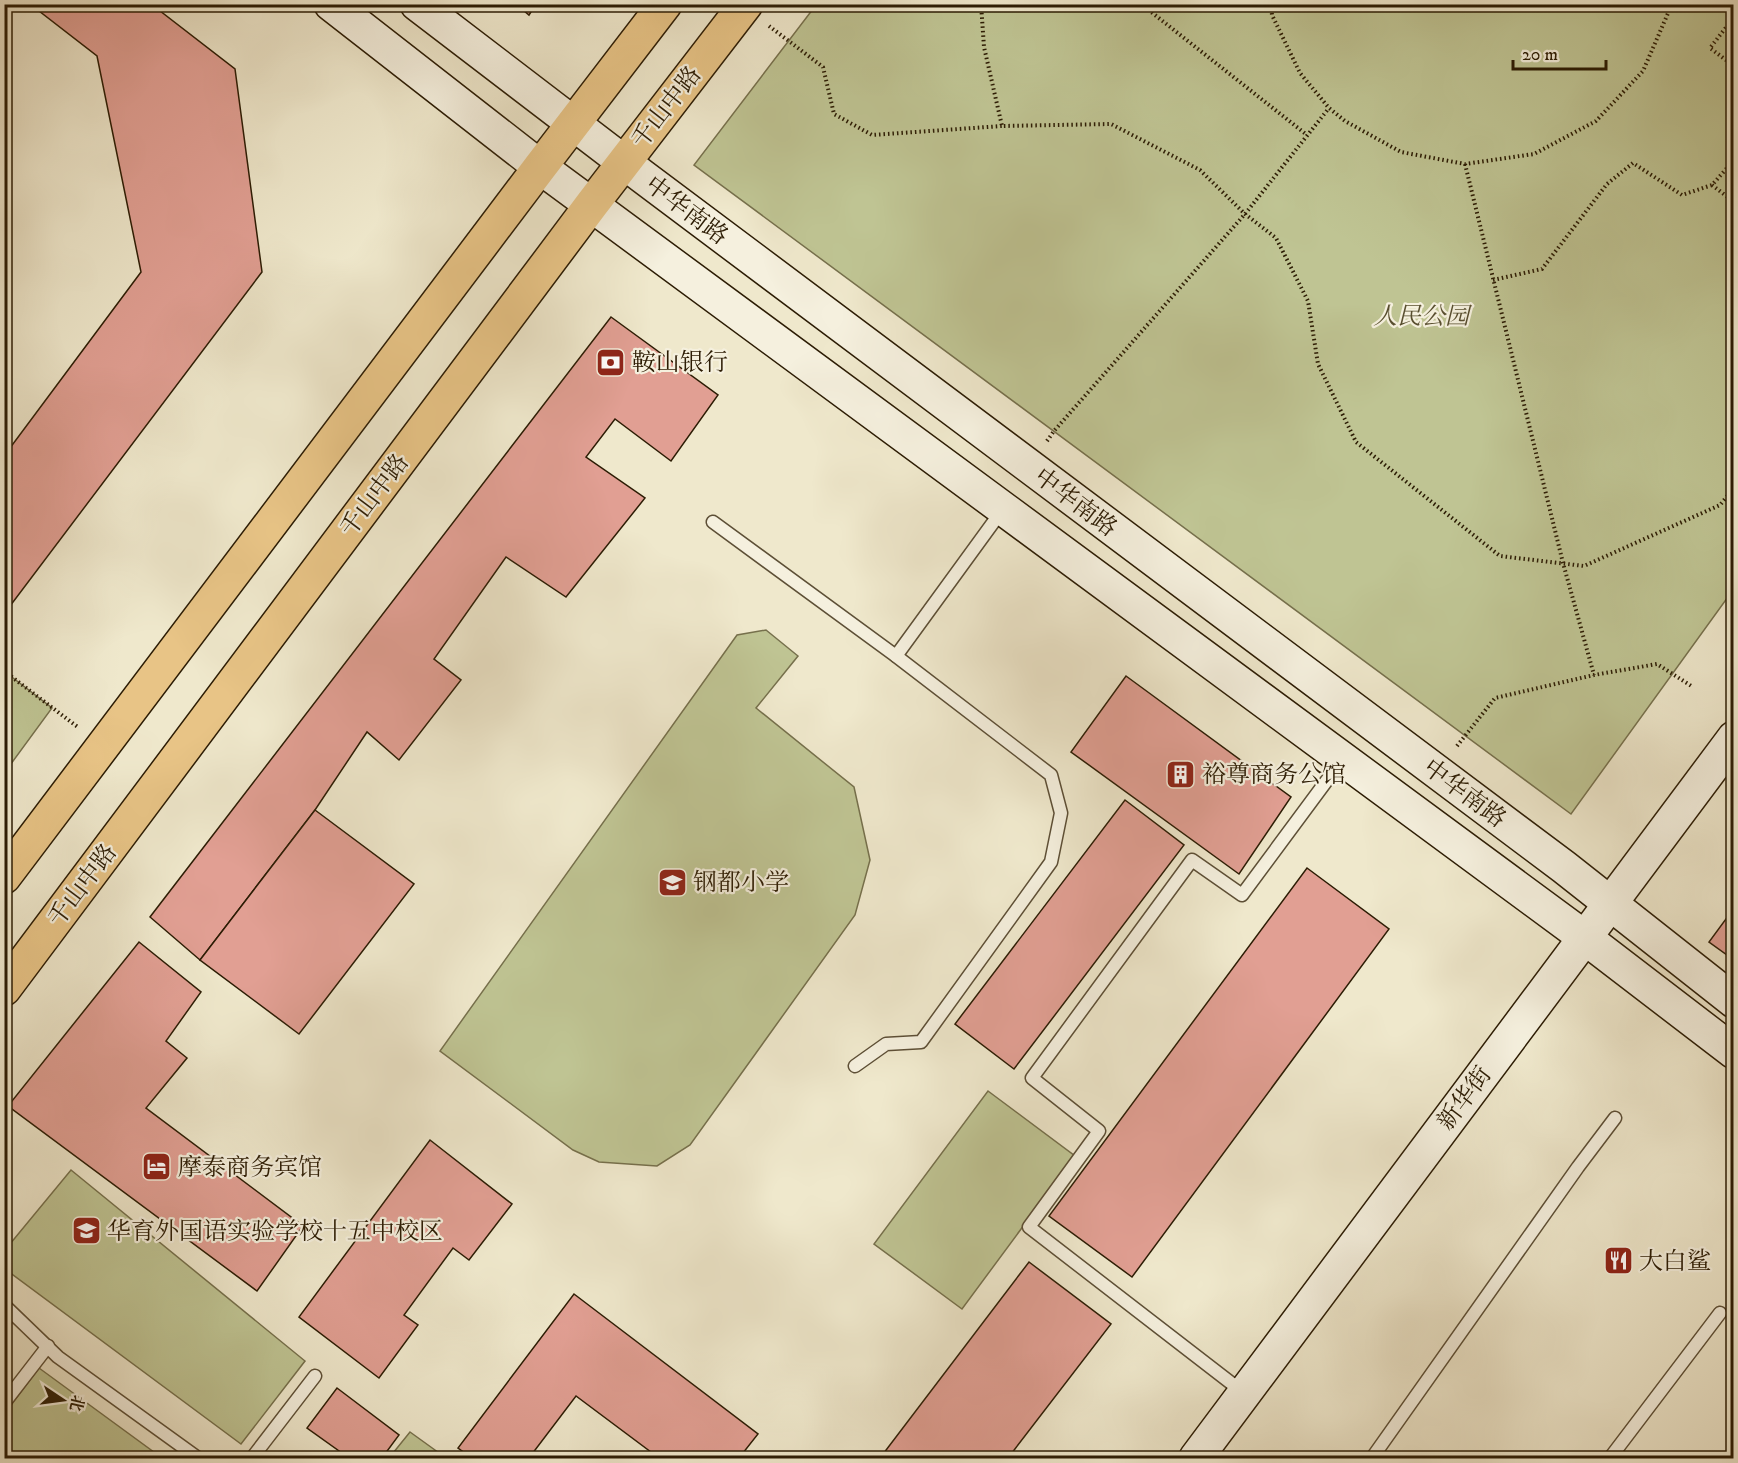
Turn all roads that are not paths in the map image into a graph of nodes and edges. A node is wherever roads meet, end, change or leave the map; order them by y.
1 (331, 4) edge
2 (417, 4) edge
3 (665, 4) edge
4 (745, 6) edge
5 (574, 124) junction
6 (624, 162) junction
7 (540, 167) junction
8 (591, 204) junction
9 (1004, 508) junction
10 (713, 522) dead end
11 (896, 656) junction
12 (1734, 738) edge
13 (1343, 759) junction
14 (4, 877) edge
15 (1608, 904) junction
16 (1584, 937) junction
17 (4, 989) edge
18 (1734, 1001) edge
19 (1734, 1052) edge
20 (855, 1066) dead end
21 (1616, 1118) dead end
22 (4, 1305) edge
23 (1720, 1313) dead end
24 (48, 1346) junction
25 (315, 1376) dead end
26 (1245, 1393) junction
27 (4, 1402) edge
28 (198, 1458) edge
29 (252, 1458) edge
30 (1196, 1458) edge
31 (1372, 1458) edge
32 (1610, 1458) edge

1 - 7 main road
2 - 5 main road, 中华南路
3 - 5 main road
4 - 6 main road, 千山中路
5 - 6 main road, 中华南路
5 - 7 main road
6 - 8 main road, 千山中路
6 - 15 main road, 中华南路
7 - 8 main road
7 - 14 main road
8 - 9 main road
8 - 17 main road, 千山中路
9 - 11 lane
9 - 13 main road
10 - 11 lane
11 - 20 lane
12 - 15 main road, 新华街
13 - 16 main road
13 - 26 lane
15 - 16 main road, 新华街
15 - 18 main road, 中华南路
16 - 19 main road
16 - 26 main road, 新华街
21 - 31 lane
22 - 24 lane
23 - 32 lane
24 - 27 lane
24 - 28 lane
25 - 29 lane
26 - 30 main road, 新华街

